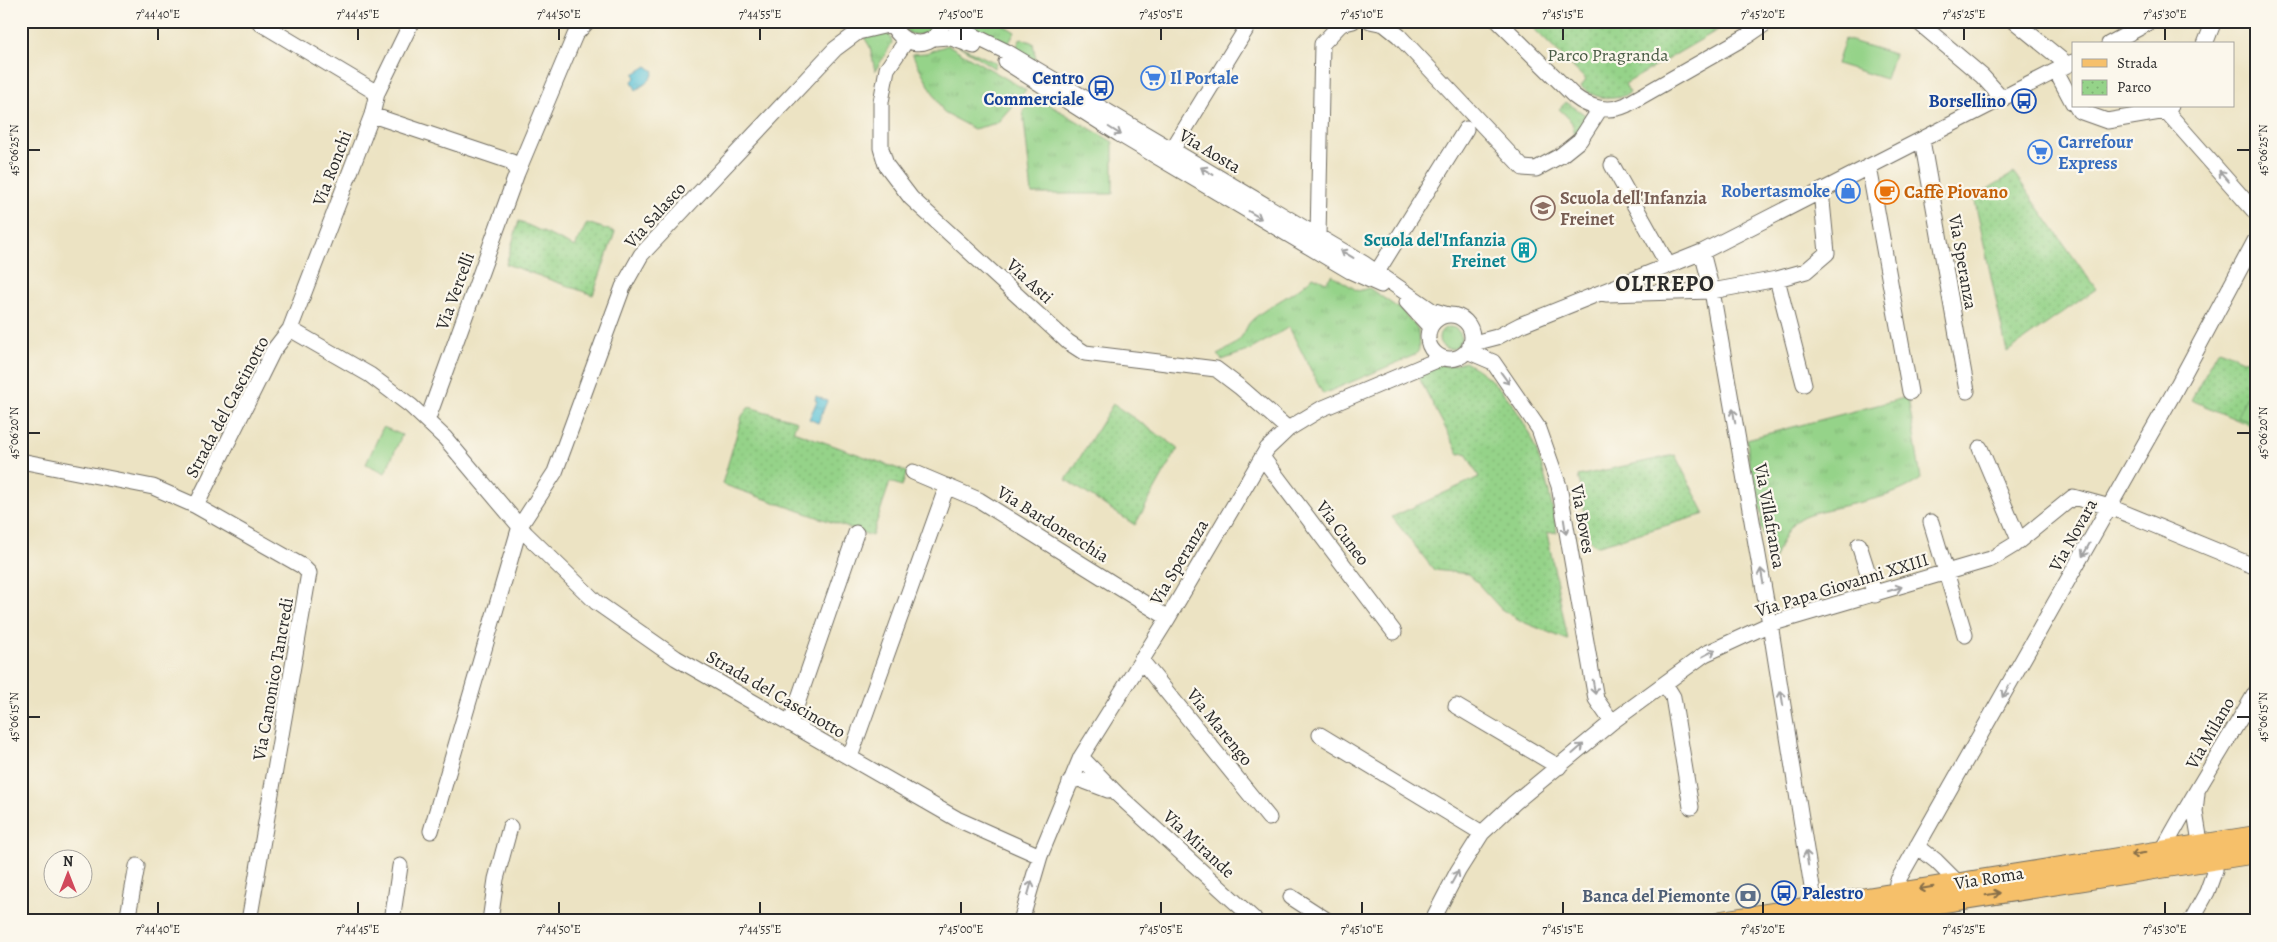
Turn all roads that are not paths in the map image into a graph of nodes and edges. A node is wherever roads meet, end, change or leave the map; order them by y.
1 (261, 21) edge
2 (412, 21) edge
3 (588, 21) edge
4 (945, 21) edge
5 (950, 21) edge
6 (1251, 21) edge
7 (1353, 21) edge
8 (1370, 21) edge
9 (1498, 21) edge
10 (1769, 21) edge
11 (1917, 21) edge
12 (2014, 21) edge
13 (2152, 21) edge
14 (2214, 21) edge
15 (891, 23) edge
16 (935, 38) junction
17 (906, 41) junction
18 (2113, 42) edge
19 (2206, 42) edge
20 (2066, 66) edge
21 (378, 93) junction
22 (2003, 98) junction
23 (2072, 98) edge
24 (1088, 107) junction
25 (2077, 108) edge
26 (2168, 108) edge
27 (1600, 109) junction
28 (372, 115) junction
29 (1466, 129) dead end
30 (1922, 140) junction
31 (1172, 150) junction
32 (1612, 165) dead end
33 (1869, 167) junction
34 (517, 174) junction
35 (1821, 191) junction
36 (2256, 213) edge
37 (1318, 236) junction
38 (2256, 239) edge
39 (1702, 252) junction
40 (1668, 265) junction
41 (1374, 276) junction
42 (1778, 279) junction
43 (1712, 291) junction
44 (1597, 294) junction
45 (1448, 315) junction
46 (1467, 323) junction
47 (1516, 326) junction
48 (1430, 328) junction
49 (290, 329) junction
50 (1469, 347) junction
51 (1434, 358) junction
52 (1804, 384) dead end
53 (1967, 391) dead end
54 (1910, 392) dead end
55 (428, 421) junction
56 (1288, 429) junction
57 (1980, 448) dead end
58 (1262, 457) junction
59 (21, 461) edge
60 (912, 472) dead end
61 (947, 486) junction
62 (196, 506) junction
63 (2110, 507) junction
64 (1931, 522) dead end
65 (520, 526) junction
66 (856, 533) dead end
67 (2019, 540) junction
68 (1859, 545) dead end
69 (2256, 567) edge
70 (1946, 573) junction
71 (1875, 595) junction
72 (1168, 618) junction
73 (1770, 624) junction
74 (1394, 632) dead end
75 (1965, 635) dead end
76 (1141, 660) junction
77 (1665, 684) junction
78 (2256, 692) edge
79 (1456, 706) dead end
80 (1612, 722) junction
81 (790, 724) junction
82 (1320, 735) dead end
83 (850, 757) junction
84 (1081, 757) junction
85 (1559, 767) junction
86 (1070, 782) junction
87 (2197, 793) junction
88 (1117, 794) junction
89 (1690, 807) dead end
90 (1269, 818) dead end
91 (510, 827) dead end
92 (431, 831) dead end
93 (1482, 833) junction
94 (2256, 836) edge
95 (2200, 845) junction
96 (1917, 846) junction
97 (2163, 850) junction
98 (2256, 853) edge
99 (1040, 856) junction
100 (137, 866) dead end
101 (400, 866) dead end
102 (1958, 883) junction
103 (1896, 893) junction
104 (1291, 897) dead end
105 (1819, 914) edge
106 (127, 921) edge
107 (249, 921) edge
108 (392, 921) edge
109 (490, 921) edge
110 (1021, 921) edge
111 (1256, 921) edge
112 (1328, 921) edge
113 (1432, 921) edge
114 (1722, 921) edge
115 (2190, 921) edge

1 - 21 street
2 - 21 street, Via Ronchi
3 - 34 street, Via Vercelli
4 - 16 street
5 - 24 street, Via Aosta
6 - 31 street
7 - 37 street
8 - 27 street
9 - 27 street
10 - 27 street
11 - 22 street
12 - 20 street
13 - 18 street
14 - 19 street
15 - 17 street
15 - 65 street, Via Salasco
16 - 17 street, Via Aosta
16 - 24 street, Via Aosta
17 - 56 street, Via Asti
20 - 22 street
20 - 23 street
21 - 28 street, Via Ronchi
22 - 30 street
24 - 31 street, Via Aosta
24 -> 41 street, Via Aosta
25 - 26 street
36 -> 26 street
28 - 34 street
28 - 49 street, Via Ronchi
29 - 41 street
30 - 33 street
30 - 53 street, Via Speranza
37 -> 31 street, Via Aosta
32 - 40 street
33 - 35 street
33 - 54 street
34 - 55 street, Via Vercelli
35 - 39 street
35 - 42 street
41 -> 37 street, Via Aosta
38 - 63 street, Via Novara
39 - 40 street
39 - 43 street, Via Villafranca
40 - 44 street
41 - 45 street, Via Aosta
41 - 48 street, Via Aosta
42 - 43 street
42 - 52 street
43 - 44 street
73 -> 43 street, Via Villafranca
44 - 47 street
45 - 46 street
45 - 48 street
46 - 47 street
46 - 50 street
47 - 50 street
48 - 51 street
49 - 55 street, Strada del Cascinotto
49 - 62 street, Strada del Cascinotto
50 - 51 street
50 -> 80 street, Via Boves
51 - 56 street, Via Speranza
55 - 65 street, Strada del Cascinotto
56 - 58 street, Via Speranza
57 - 67 street
58 - 72 street, Via Speranza
58 - 74 street, Via Cuneo
59 - 62 street, Strada del Cascinotto
60 - 61 street, Via Bardonecchia
61 - 72 street, Via Bardonecchia
61 - 83 street
62 - 107 street, Via Canonico Tancredi
63 - 67 street, Via Papa Giovanni XXIII
63 - 69 street, Via Papa Giovanni XXIII
63 -> 96 street, Via Novara
64 - 70 street
65 - 81 street, Strada del Cascinotto
65 - 92 street
66 - 81 street
67 - 70 street, Via Papa Giovanni XXIII
68 - 71 street
71 -> 70 street, Via Papa Giovanni XXIII
70 - 75 street
71 - 73 street, Via Papa Giovanni XXIII
72 - 76 street, Via Speranza
77 -> 73 street, Via Papa Giovanni XXIII
105 -> 73 street, Via Villafranca
76 - 84 street, Via Speranza
76 - 90 street, Via Marengo
77 - 80 street, Via Papa Giovanni XXIII
77 - 89 street
78 - 87 street, Via Milano
79 - 85 street
85 -> 80 street, Via Papa Giovanni XXIII
81 - 83 street, Strada del Cascinotto
82 - 93 street
83 - 99 street, Strada del Cascinotto
84 - 86 street, Via Speranza
84 - 88 street, Via Mirande
85 - 93 street, Via Papa Giovanni XXIII
86 - 88 street, Via Mirande
86 - 99 street, Via Speranza
87 - 95 street, Via Milano
87 - 97 street, Via Milano
88 - 111 street, Via Mirande
91 - 109 street
113 -> 93 street, Via Papa Giovanni XXIII
94 - 95 main road, Via Roma
95 - 97 main road, Via Roma
95 - 98 main road, Via Roma
105 -> 95 main road, Via Roma
95 - 115 street
96 - 102 street
96 - 103 street, Via Novara
97 -> 102 main road, Via Roma
110 -> 99 street, Via Speranza
100 - 106 street
101 - 108 street
102 -> 103 main road, Via Roma
103 - 105 main road, Via Roma
104 - 112 street
105 - 114 main road, Via Roma

